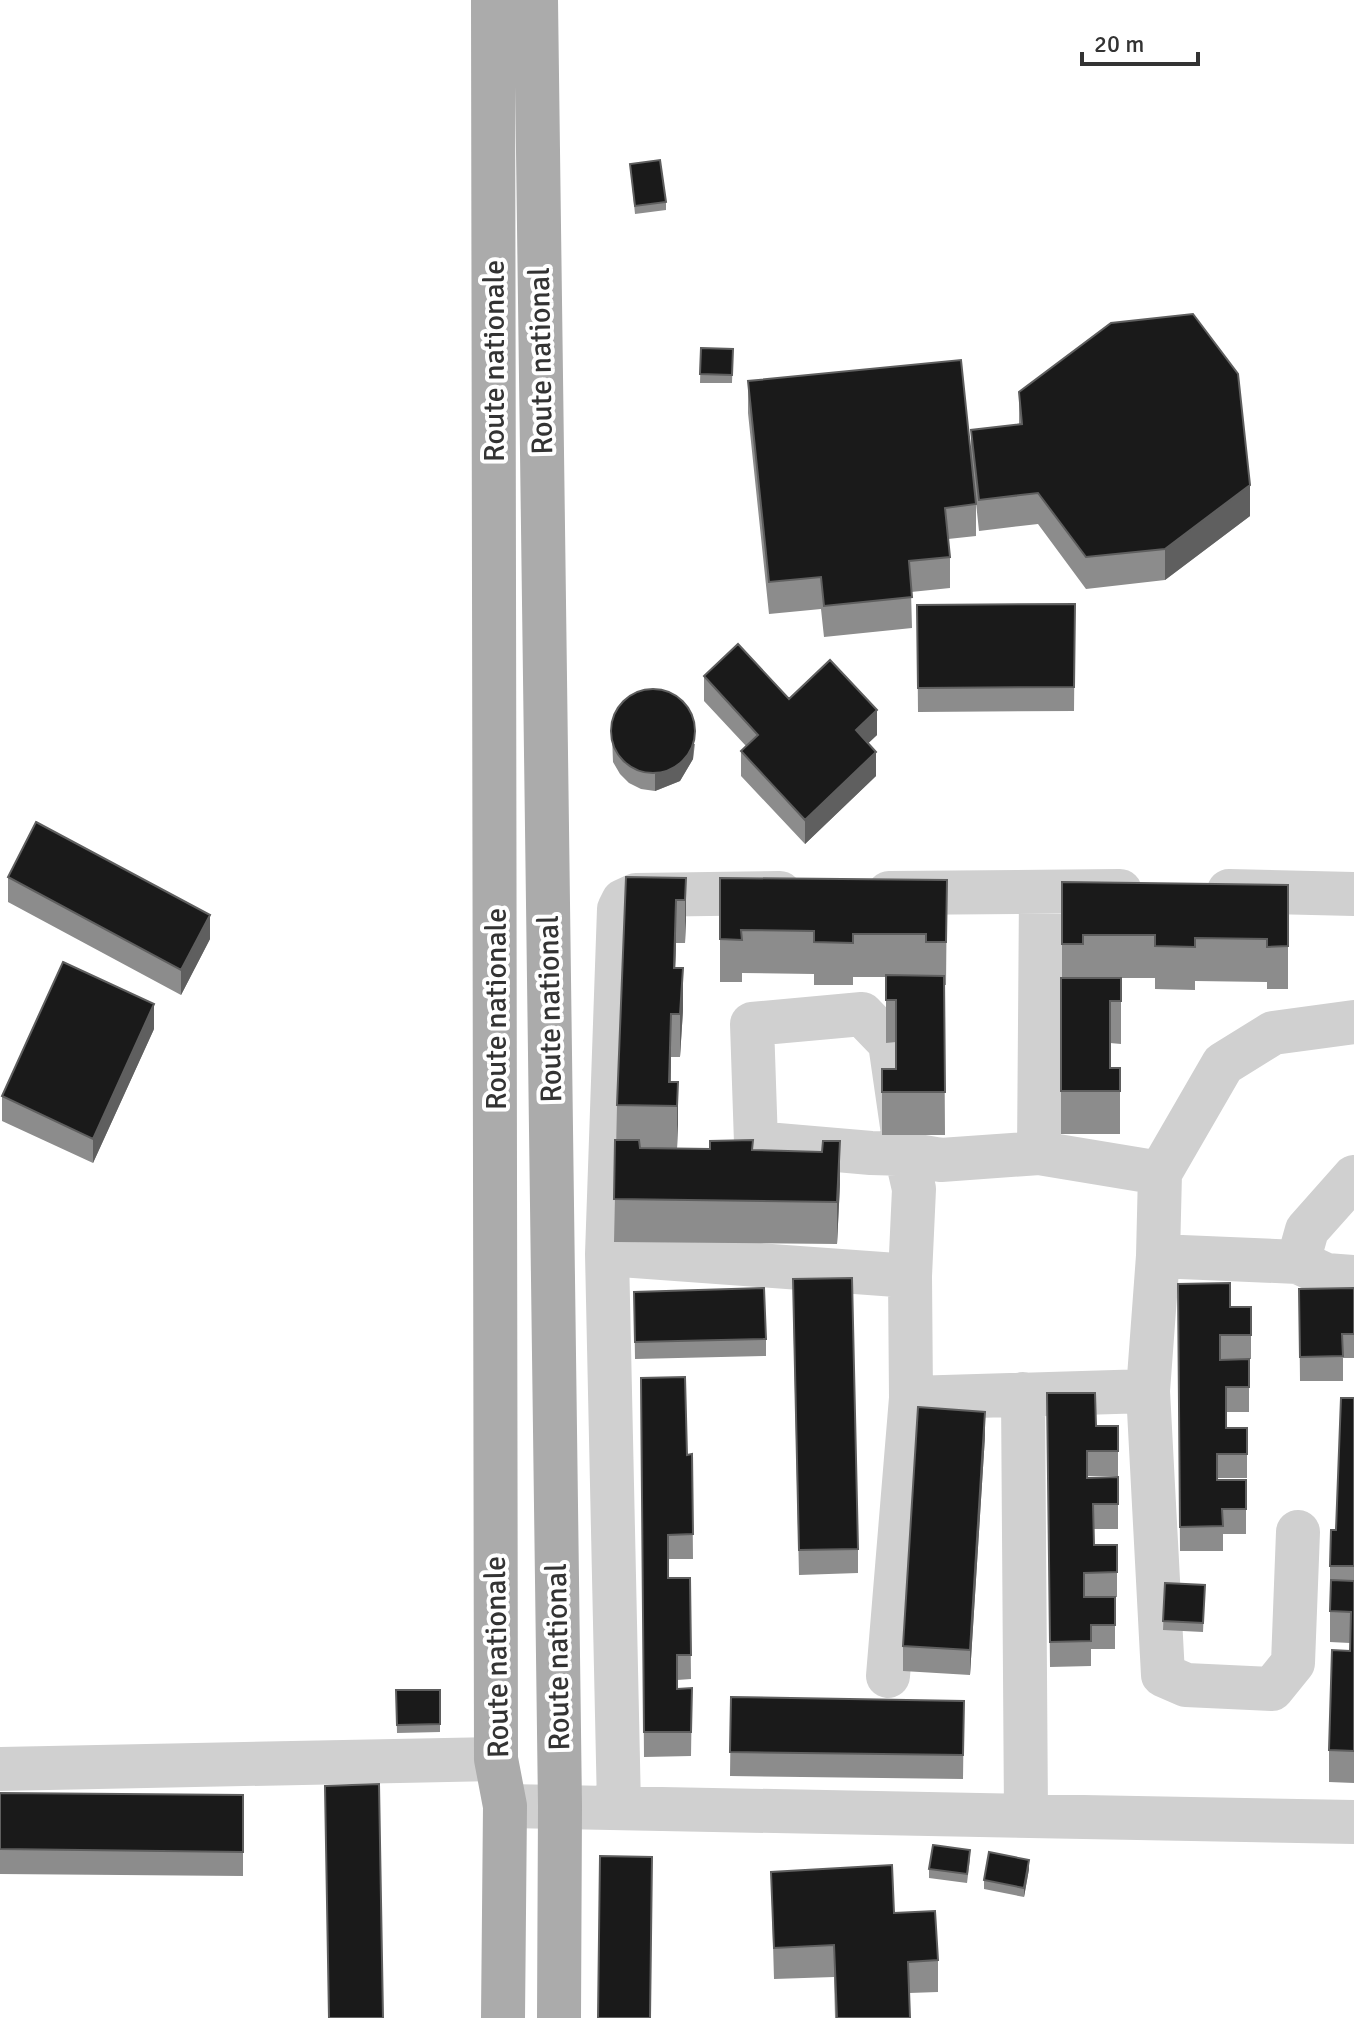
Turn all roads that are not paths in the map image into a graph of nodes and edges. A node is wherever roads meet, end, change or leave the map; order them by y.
1 (493, 0) edge
2 (536, 0) edge
3 (1041, 892) junction
4 (1354, 894) edge
5 (1354, 1022) edge
6 (1039, 1153) junction
7 (1160, 1173) junction
8 (1354, 1177) edge
9 (607, 1254) junction
10 (1158, 1256) junction
11 (1298, 1262) junction
12 (910, 1276) junction
13 (1354, 1277) edge
14 (1148, 1391) junction
15 (1023, 1394) junction
16 (911, 1398) junction
17 (1298, 1532) dead end
18 (888, 1676) dead end
19 (496, 1759) junction
20 (0, 1769) edge
21 (505, 1806) junction
22 (560, 1806) junction
23 (619, 1807) junction
24 (1026, 1815) junction
25 (1354, 1822) edge
26 (503, 2018) edge
27 (559, 2018) edge

1 - 19 main road, Route nationale
2 - 22 main road, Route national
3 - 4 street
3 - 6 street
3 - 9 street
5 - 7 street
6 - 7 street
6 - 12 street
7 - 10 street
8 - 11 street
9 - 12 street
9 - 23 street
10 - 11 street
10 - 14 street
11 - 13 street
12 - 16 street
14 - 15 street
14 - 17 street
15 - 16 street
15 - 24 street
16 - 18 street
19 - 20 street
19 - 21 main road, Route nationale
21 - 22 street
21 - 26 main road, Route nationale
22 - 23 street
22 - 27 main road, Route national
23 - 24 street
24 - 25 street

